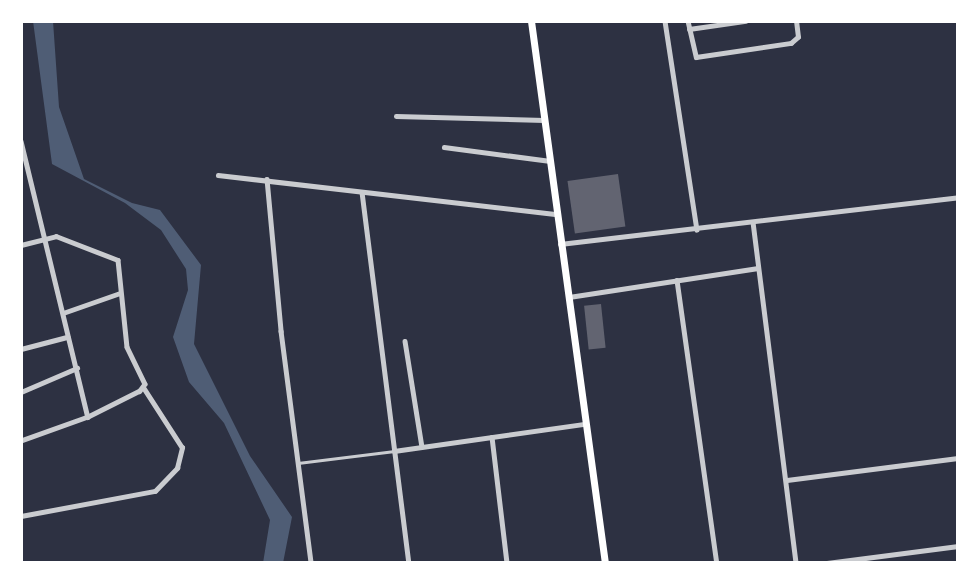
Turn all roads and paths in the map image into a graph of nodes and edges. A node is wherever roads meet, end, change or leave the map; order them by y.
1 (531, 21) edge
2 (665, 21) edge
3 (688, 21) edge
4 (745, 21) edge
5 (796, 21) edge
6 (689, 29) junction
7 (396, 116) dead end
8 (544, 120) junction
9 (21, 141) edge
10 (444, 147) dead end
11 (551, 161) junction
12 (218, 174) dead end
13 (267, 179) junction
14 (362, 192) junction
15 (958, 197) edge
16 (557, 214) junction
17 (753, 222) junction
18 (697, 230) junction
19 (43, 237) junction
20 (560, 244) junction
21 (21, 245) edge
22 (758, 268) junction
23 (677, 280) junction
24 (120, 293) junction
25 (568, 297) junction
26 (63, 313) junction
27 (68, 337) junction
28 (405, 341) dead end
29 (21, 348) edge
30 (78, 368) junction
31 (144, 389) junction
32 (21, 392) edge
33 (88, 417) junction
34 (584, 424) junction
35 (492, 438) junction
36 (21, 441) edge
37 (422, 447) junction
38 (394, 451) junction
39 (958, 458) edge
40 (298, 463) junction
41 (787, 481) junction
42 (21, 516) edge
43 (958, 546) edge
44 (311, 563) edge
45 (409, 563) edge
46 (507, 563) edge
47 (605, 563) edge
48 (717, 563) edge
49 (796, 563) edge
50 (827, 563) edge

1 - 8 main road
2 - 18 street
3 - 6 street
4 - 6 street
5 - 6 street
7 - 8 street
8 - 11 main road
9 - 19 street
10 - 11 street
11 - 16 main road
12 - 13 street
13 - 14 street
13 - 40 street
14 - 16 street
14 - 38 street
15 - 17 street
16 - 20 main road
17 - 18 street
17 - 22 street
18 - 20 street
19 - 21 street
19 - 24 street
19 - 26 street
20 - 25 main road
22 - 23 street
22 - 41 street
23 - 25 street
23 - 48 street
24 - 26 street
24 - 31 street
25 - 34 main road
26 - 27 street
27 - 29 street
27 - 30 street
28 - 37 street
30 - 32 street
30 - 33 street
31 - 33 street
31 - 42 street
33 - 36 street
34 - 35 street
34 - 47 main road
35 - 37 street
35 - 46 street
37 - 38 street
38 - 40 lane
38 - 45 street
39 - 41 street
40 - 44 street
41 - 49 street
43 - 50 street

